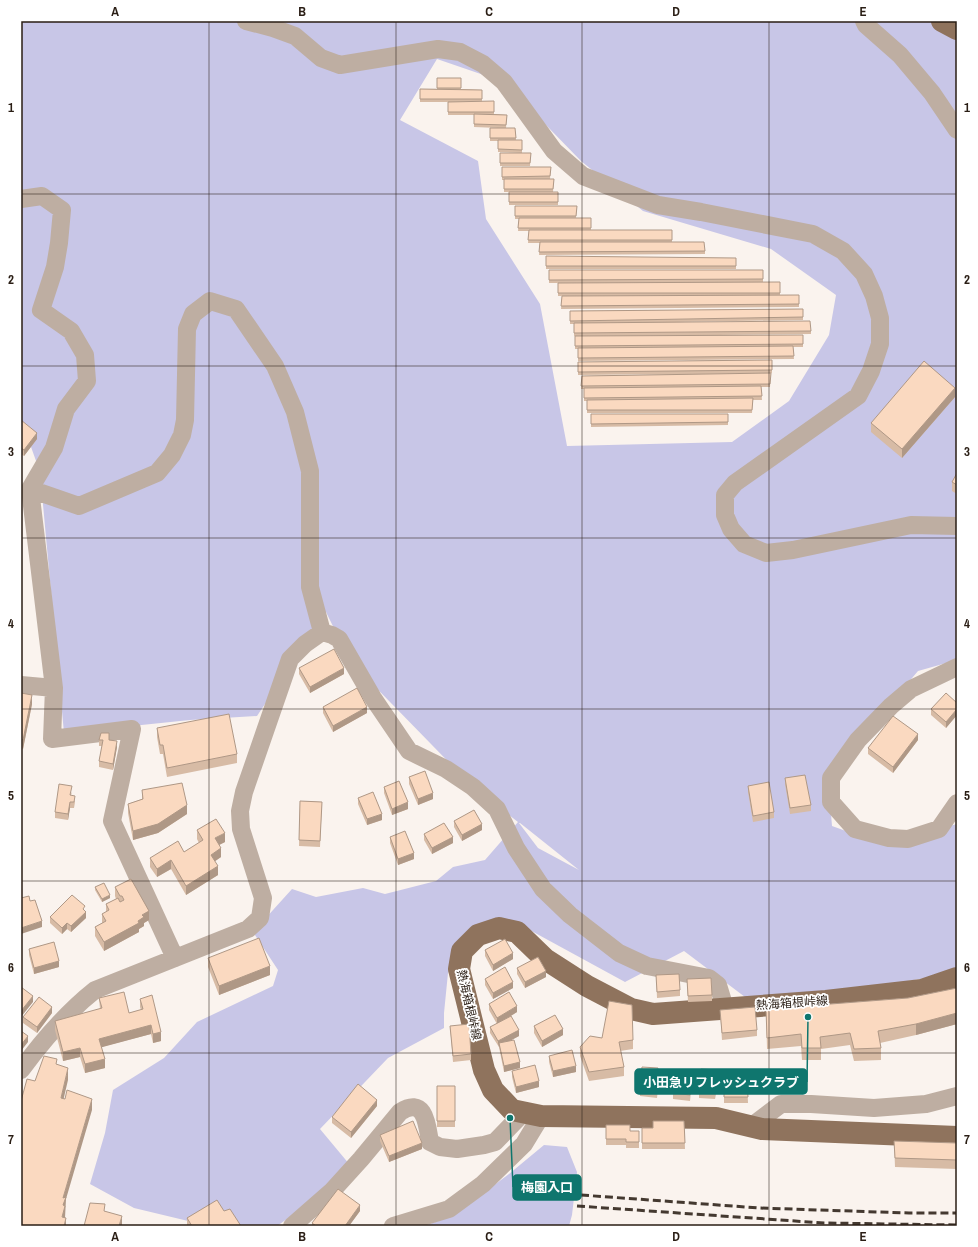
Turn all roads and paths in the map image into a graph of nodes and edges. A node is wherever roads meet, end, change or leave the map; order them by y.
1 (246, 21) edge
2 (864, 21) edge
3 (942, 21) edge
4 (957, 29) edge
5 (957, 130) edge
6 (21, 199) edge
7 (30, 489) junction
8 (957, 526) edge
9 (322, 632) junction
10 (957, 667) edge
11 (21, 685) edge
12 (54, 688) junction
13 (957, 803) edge
14 (175, 958) junction
15 (957, 978) edge
16 (725, 1008) junction
17 (21, 1070) edge
18 (957, 1096) edge
19 (532, 1114) junction
20 (752, 1126) junction
21 (957, 1137) edge
22 (292, 1226) edge
23 (393, 1226) edge

1 - 8 street
2 - 5 street
3 - 4 main road
6 - 7 street
7 - 9 street
7 - 12 street
9 - 14 street
9 - 16 street
10 - 13 street
11 - 12 street
12 - 14 street
14 - 17 street
15 - 16 main road, 熱海箱根峠線
16 - 19 main road, 熱海箱根峠線
18 - 20 street
19 - 20 main road, 熱海箱根峠線
19 - 22 street
19 - 23 street
20 - 21 main road, 熱海箱根峠線

